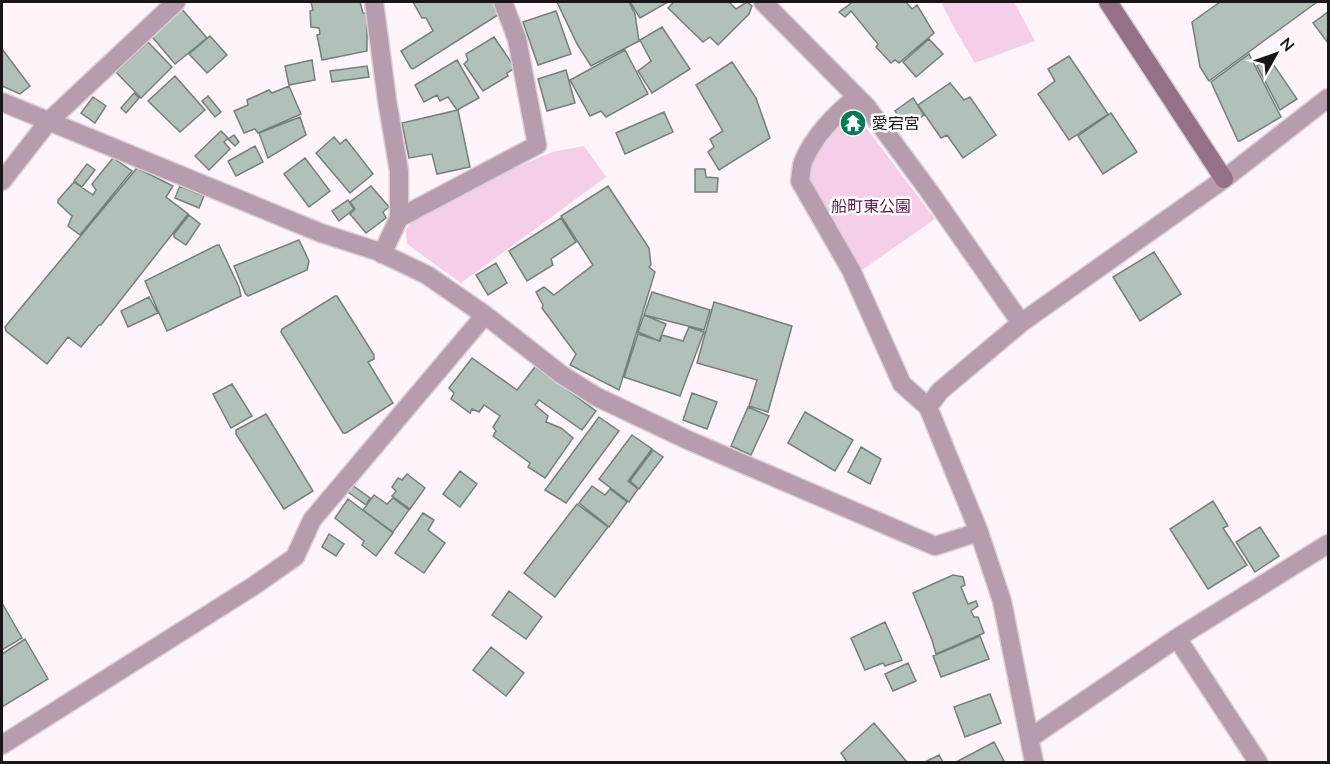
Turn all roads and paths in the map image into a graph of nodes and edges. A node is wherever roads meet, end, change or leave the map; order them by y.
1 (176, 2) edge
2 (374, 2) edge
3 (503, 2) edge
4 (763, 2) edge
5 (1108, 2) edge
6 (857, 97) junction
7 (1329, 98) edge
8 (2, 102) edge
9 (48, 122) junction
10 (1224, 179) junction
11 (2, 181) edge
12 (399, 218) junction
13 (382, 254) junction
14 (485, 315) junction
15 (1021, 323) junction
16 (928, 407) junction
17 (979, 532) junction
18 (1329, 544) edge
19 (1177, 638) junction
20 (1030, 738) junction
21 (2, 745) edge
22 (1034, 762) edge
23 (1258, 762) edge

1 - 9 street
2 - 12 street
3 - 12 street
4 - 6 street
5 - 10 street
6 - 15 street
6 - 16 street
7 - 10 street
8 - 9 street
9 - 11 street
9 - 13 street
10 - 15 street
12 - 13 street
13 - 14 street
14 - 17 street
14 - 21 street
15 - 16 street
16 - 17 street
17 - 20 street
18 - 19 street
19 - 20 street
19 - 23 street
20 - 22 street

